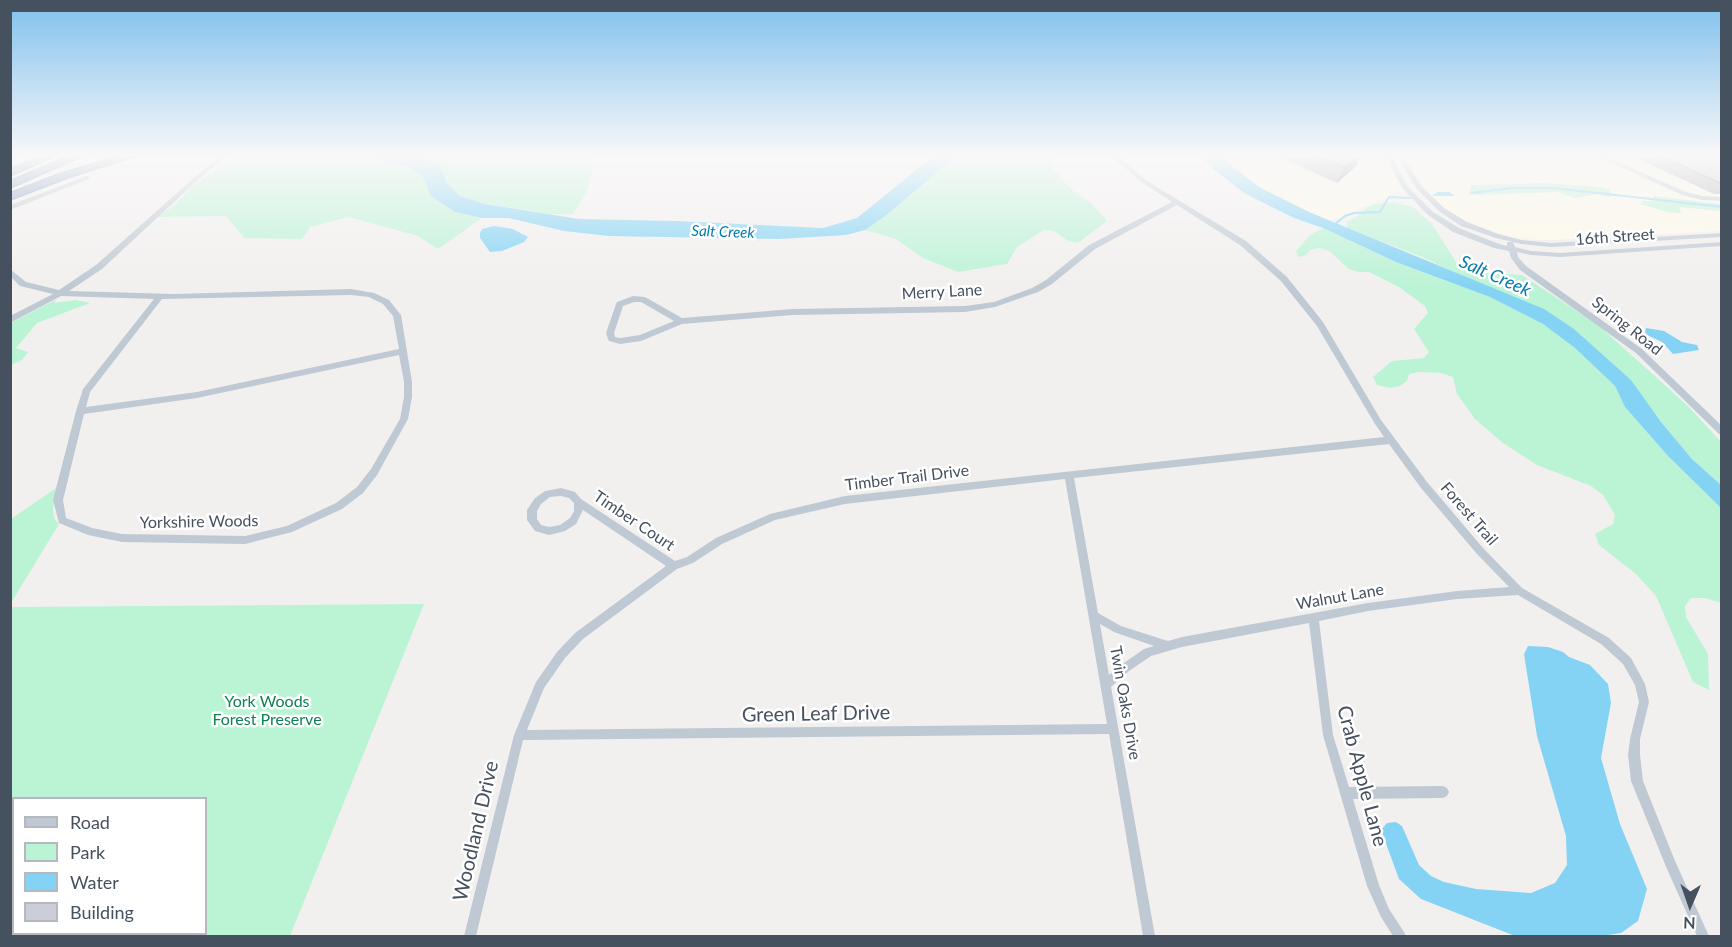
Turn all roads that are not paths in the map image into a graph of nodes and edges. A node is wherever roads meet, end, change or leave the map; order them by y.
1 (35, 198) edge
2 (175, 198) edge
3 (1172, 198) edge
4 (1415, 198) edge
5 (1430, 198) edge
6 (1706, 198) edge
7 (1722, 199) edge
8 (1178, 202) junction
9 (10, 208) edge
10 (1722, 235) edge
11 (1509, 240) junction
12 (1722, 244) edge
13 (1511, 249) junction
14 (10, 271) edge
15 (60, 293) junction
16 (160, 297) junction
17 (10, 320) edge
18 (681, 321) junction
19 (404, 351) junction
20 (80, 411) junction
21 (1722, 432) edge
22 (1391, 440) junction
23 (1070, 475) junction
24 (578, 502) junction
25 (674, 566) junction
26 (1519, 591) junction
27 (1094, 616) junction
28 (1313, 617) junction
29 (1168, 646) junction
30 (1106, 685) junction
31 (1113, 729) junction
32 (519, 735) junction
33 (1443, 792) dead end
34 (1346, 793) junction
35 (470, 936) edge
36 (1149, 936) edge
37 (1400, 936) edge
38 (1703, 936) edge

1 - 9 street
2 - 15 street
3 - 8 street, Forest Trail
4 - 13 street
5 - 11 street
6 - 7 street
8 - 18 street, Merry Lane
8 - 22 street, Forest Trail
10 - 11 street, 16th Street
11 - 13 street, Spring Road
12 - 13 street, 16th Street
13 - 21 street, Spring Road
14 - 15 street, Yorkshire Woods
15 - 16 street, Yorkshire Woods
15 - 17 street
16 - 19 street, Yorkshire Woods
16 - 20 street, Yorkshire Woods
18 - 18 street, Merry Lane
19 - 20 street
19 - 20 street, Yorkshire Woods
22 - 23 street, Timber Trail Drive
22 - 26 street, Forest Trail
23 - 25 street, Timber Trail Drive
23 - 27 street, Twin Oaks Drive
24 - 24 street, Timber Court
24 - 25 street, Timber Court
25 - 32 street, Timber Trail Drive
26 - 28 street, Walnut Lane
26 - 38 street, Forest Trail
27 - 29 street
27 - 30 street, Twin Oaks Drive
28 - 29 street, Walnut Lane
28 - 34 street, Crab Apple Lane
29 - 30 street, Walnut Lane
30 - 31 street, Twin Oaks Drive
31 - 32 street, Green Leaf Drive
31 - 36 street, Twin Oaks Drive
32 - 35 street, Woodland Drive
33 - 34 street
34 - 37 street, Crab Apple Lane

